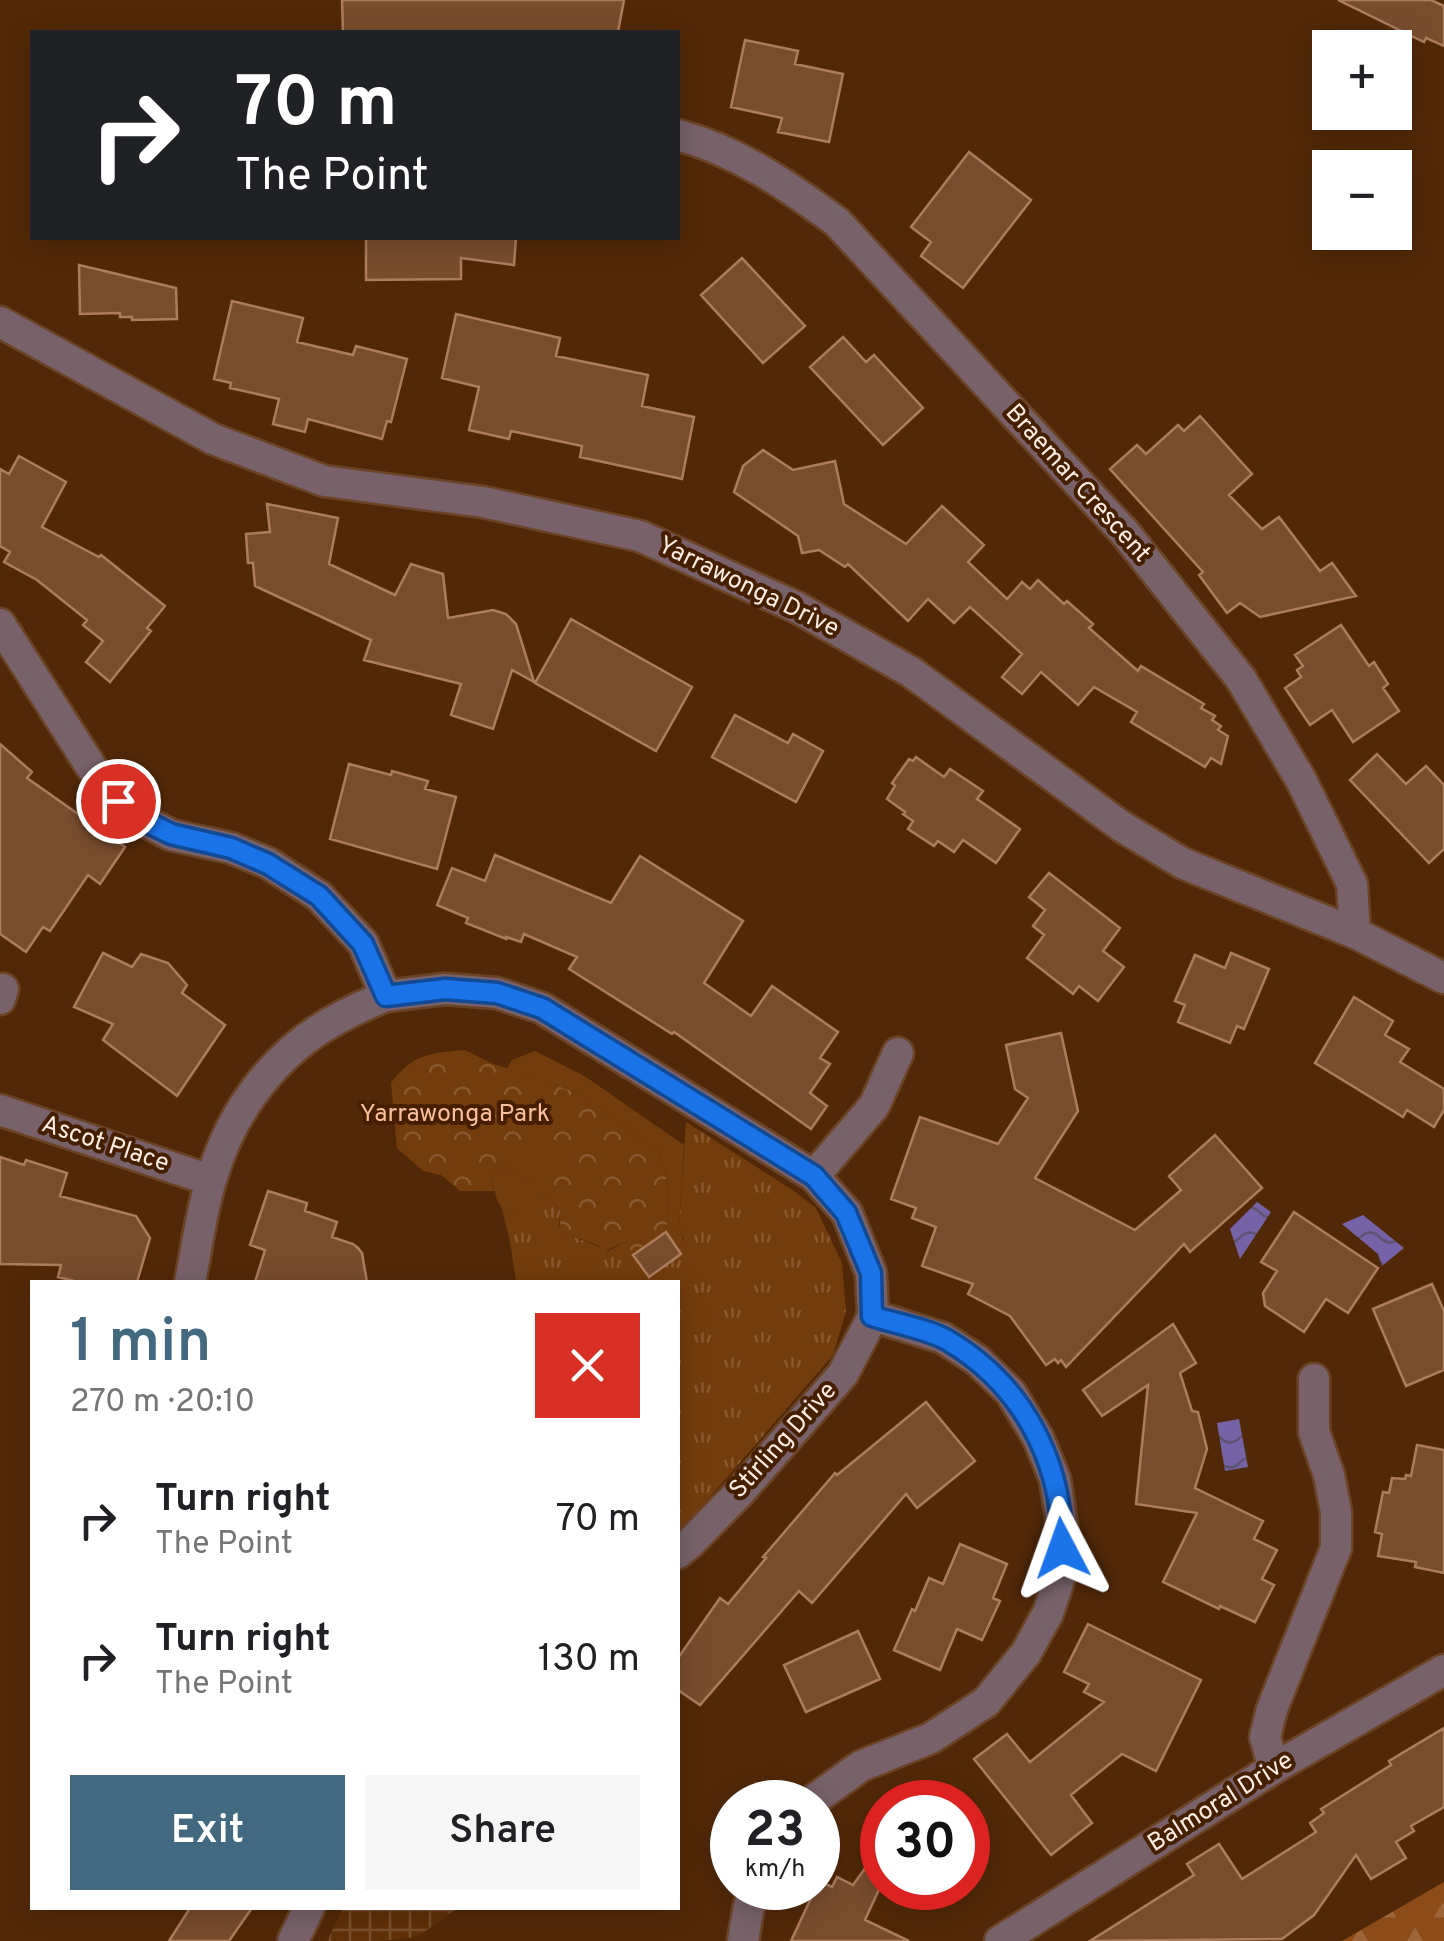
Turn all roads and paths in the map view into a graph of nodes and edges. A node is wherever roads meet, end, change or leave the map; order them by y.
1 (680, 135) edge
2 (0, 322) edge
3 (0, 624) edge
4 (1355, 933) junction
5 (1444, 978) edge
6 (386, 996) junction
7 (898, 1052) dead end
8 (0, 1110) edge
9 (814, 1176) junction
10 (210, 1180) junction
11 (190, 1280) edge
12 (872, 1316) junction
13 (1314, 1379) dead end
14 (680, 1551) edge
15 (1444, 1670) edge
16 (1274, 1768) junction
17 (840, 1781) edge
18 (308, 1910) edge
19 (748, 1910) edge
20 (293, 1941) edge
21 (743, 1941) edge
22 (1000, 1941) edge

1 - 4 street, Braemar Crescent
2 - 4 street, Yarrawonga Drive
3 - 6 street
4 - 5 street, Yarrawonga Drive
6 - 9 street
6 - 10 street
7 - 9 street
8 - 10 street, Ascot Place
9 - 12 street
10 - 11 street
12 - 14 street, Stirling Drive
12 - 17 street
13 - 16 street
15 - 16 street, Balmoral Drive
16 - 22 street, Balmoral Drive
18 - 20 street
19 - 21 street

